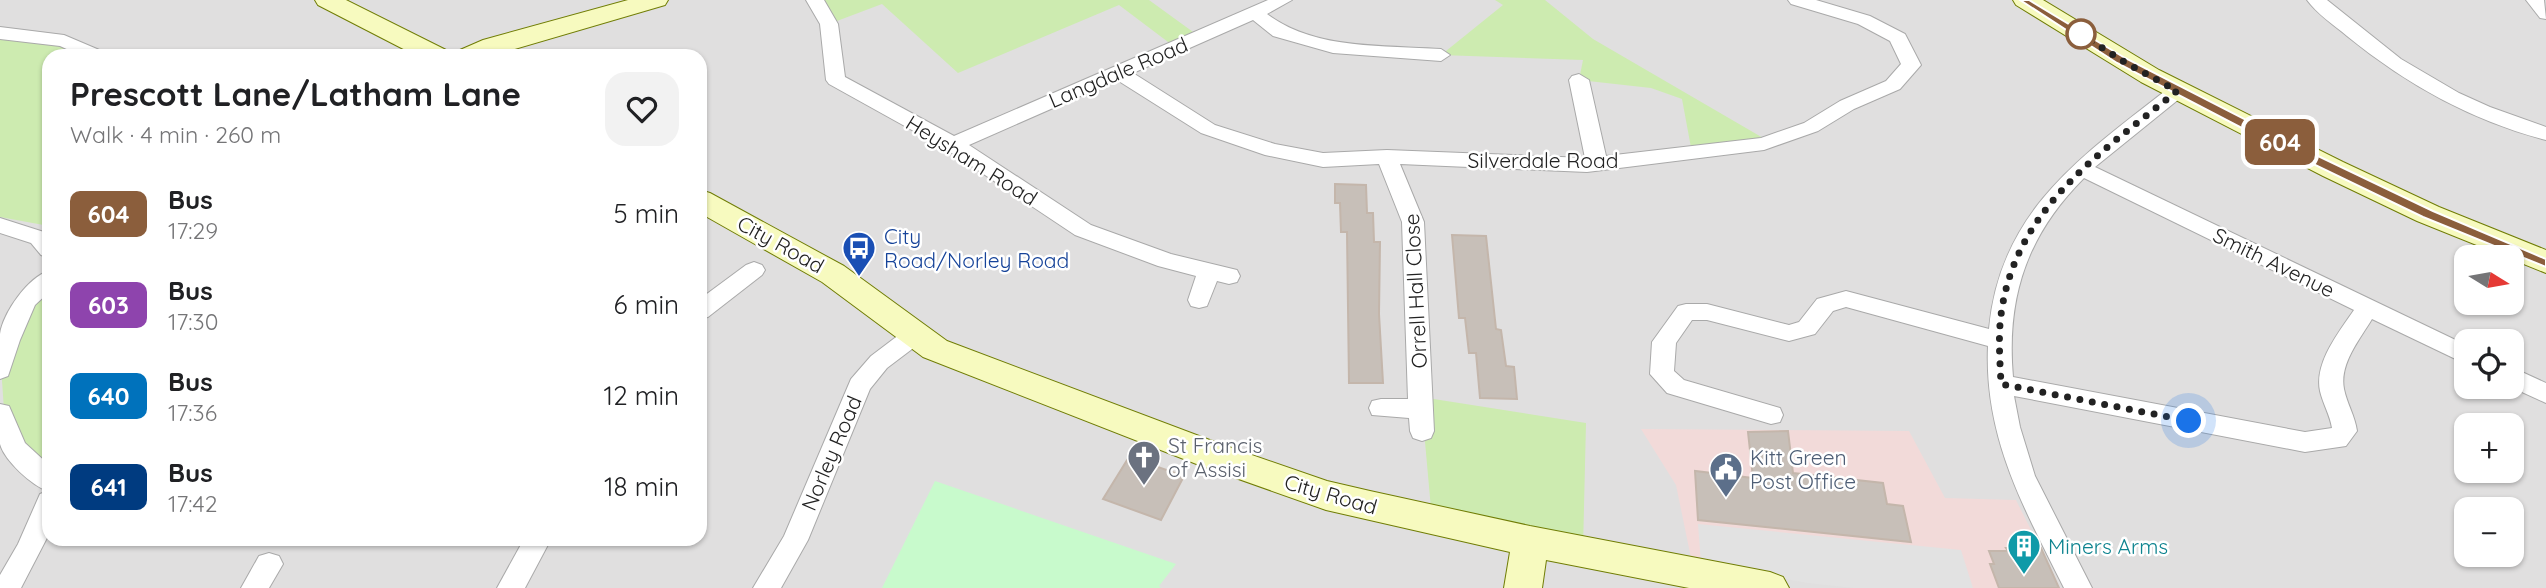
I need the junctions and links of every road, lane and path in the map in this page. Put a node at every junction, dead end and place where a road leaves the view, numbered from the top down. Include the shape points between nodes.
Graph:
1 (327, 0) edge
2 (656, 0) edge
3 (815, 0) edge
4 (1283, 0) edge
5 (1797, 0) edge
6 (2316, 0) edge
7 (2535, 0) edge
8 (2031, 1) edge
9 (1255, 13) junction
10 (2546, 14) edge
11 (0, 33) edge
12 (81, 49) edge
13 (423, 49) edge
14 (488, 49) edge
15 (1441, 55) dead end
16 (1118, 72) junction
17 (1579, 80) dead end
18 (2177, 91) junction
19 (2546, 134) edge
20 (953, 144) junction
21 (1387, 158) junction
22 (1597, 164) junction
23 (2082, 169) junction
24 (707, 204) edge
25 (0, 225) edge
26 (42, 239) edge
27 (2546, 262) edge
28 (754, 270) dead end
29 (42, 286) edge
30 (1199, 300) dead end
31 (707, 307) edge
32 (2368, 307) junction
33 (916, 334) junction
34 (1999, 340) junction
35 (2454, 349) edge
36 (0, 370) edge
37 (2524, 383) edge
38 (2001, 384) junction
39 (2546, 394) edge
40 (1381, 408) dead end
41 (0, 412) edge
42 (1771, 415) dead end
43 (42, 474) edge
44 (42, 518) edge
45 (1530, 541) junction
46 (534, 546) edge
47 (270, 564) dead end
48 (7, 588) edge
49 (255, 588) edge
50 (511, 588) edge
51 (767, 588) edge
52 (1523, 588) edge
53 (1770, 588) edge
54 (2078, 588) edge

1 - 13 street
2 - 14 street
3 - 20 street, Heysham Road via 829,24 836,80
4 - 9 street, Langdale Road
5 - 22 street, Silverdale Road via 1864,20 1898,38 1911,65 1893,85 1811,127 1764,144
6 - 19 street via 2356,36 2413,76 2484,111
7 - 10 street
8 - 18 street
9 - 15 street via 1280,32 1333,47 1372,40
9 - 16 street, Langdale Road
11 - 12 street via 64,41
16 - 20 street, Langdale Road
16 - 21 street, Silverdale Road via 1208,129 1272,150 1323,160
17 - 22 street
18 - 23 street
18 - 27 street via 2428,214
20 - 30 street, Heysham Road via 1083,230 1166,261 1219,274
21 - 22 street, Silverdale Road
21 - 40 street, Orrell Hall Close via 1407,197 1413,222 1421,420
23 - 32 street, Smith Avenue
23 - 34 street via 2048,204 2022,247 2005,295
24 - 33 street, City Road via 834,274
25 - 26 street
28 - 31 street
29 - 36 street via 26,301
32 - 35 street, Smith Avenue
32 - 38 street via 2332,370 2345,432 2337,439 2305,442
33 - 45 street, City Road via 935,349 1326,495
33 - 51 street, Norley Road via 879,362 860,384 795,540
34 - 38 street
34 - 42 street via 1846,299 1825,305 1807,328 1789,333 1707,312 1686,312 1664,342 1662,374 1675,387
37 - 39 street
38 - 54 street via 2017,461
41 - 43 street via 15,449
44 - 48 street
45 - 52 street
45 - 53 street, City Road
46 - 50 street
47 - 49 street

